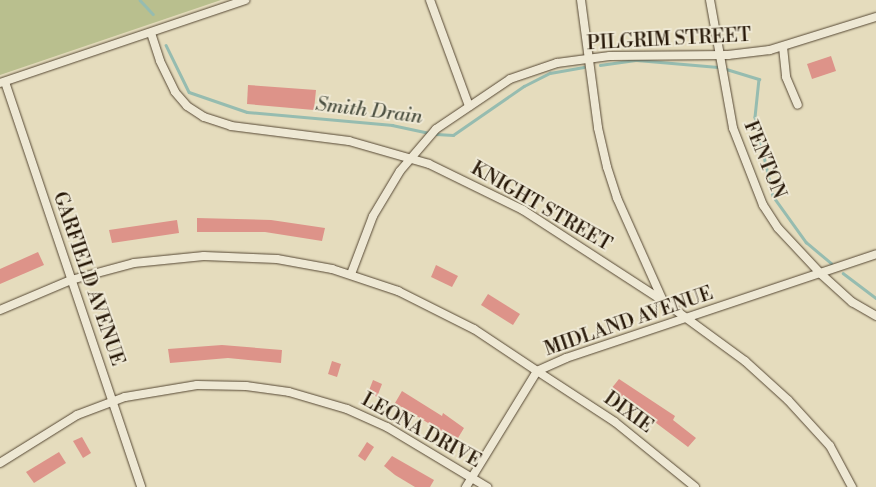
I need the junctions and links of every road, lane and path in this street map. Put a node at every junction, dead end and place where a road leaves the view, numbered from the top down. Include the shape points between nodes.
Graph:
1 (244, 0) edge
2 (430, 0) edge
3 (581, 0) edge
4 (710, 0) edge
5 (876, 17) edge
6 (151, 32) junction
7 (783, 47) junction
8 (718, 54) junction
9 (591, 58) junction
10 (2, 82) edge
11 (798, 105) dead end
12 (469, 106) junction
13 (411, 158) junction
14 (876, 254) edge
15 (351, 274) junction
16 (821, 274) junction
17 (71, 280) junction
18 (663, 301) junction
19 (0, 310) edge
20 (876, 316) edge
21 (688, 318) junction
22 (537, 371) junction
23 (112, 402) junction
24 (0, 463) edge
25 (472, 478) junction
26 (141, 487) edge
27 (466, 487) edge
28 (487, 487) edge
29 (695, 487) edge
30 (852, 487) edge

1 - 6 street
2 - 12 street
3 - 9 street
4 - 8 street, FENTON
5 - 7 street, PILGRIM STREET
6 - 10 street
6 - 13 street, KNIGHT STREET via 160,61 176,92 187,106 204,118 231,126 349,141
7 - 8 street, PILGRIM STREET
7 - 11 street via 788,83
8 - 9 street, PILGRIM STREET via 637,54
8 - 16 street, FENTON via 733,128 751,181 778,228
9 - 12 street, PILGRIM STREET via 527,72
9 - 18 street via 598,128 607,167 617,198
10 - 17 street, GARFIELD AVENUE
12 - 13 street, PILGRIM STREET via 436,129
13 - 15 street, PILGRIM STREET via 374,216
13 - 18 street, KNIGHT STREET via 473,184 523,210
14 - 16 street, MIDLAND AVENUE
15 - 17 street, MIDLAND AVENUE via 277,259 204,256 134,263
15 - 22 street, MIDLAND AVENUE via 444,312
16 - 20 street, FENTON via 852,302
16 - 21 street, MIDLAND AVENUE
17 - 19 street, MIDLAND AVENUE
17 - 23 street, GARFIELD AVENUE
18 - 21 street, KNIGHT STREET
21 - 22 street, MIDLAND AVENUE via 566,358
21 - 30 street, KNIGHT STREET via 745,361 788,400 830,446
22 - 25 street
22 - 29 street, DIXIE via 614,422
23 - 24 street, LEONA DRIVE via 50,429
23 - 25 street, LEONA DRIVE via 149,391 197,385 246,386 289,392 330,402 370,419
23 - 26 street, GARFIELD AVENUE
25 - 27 street
25 - 28 street, LEONA DRIVE

